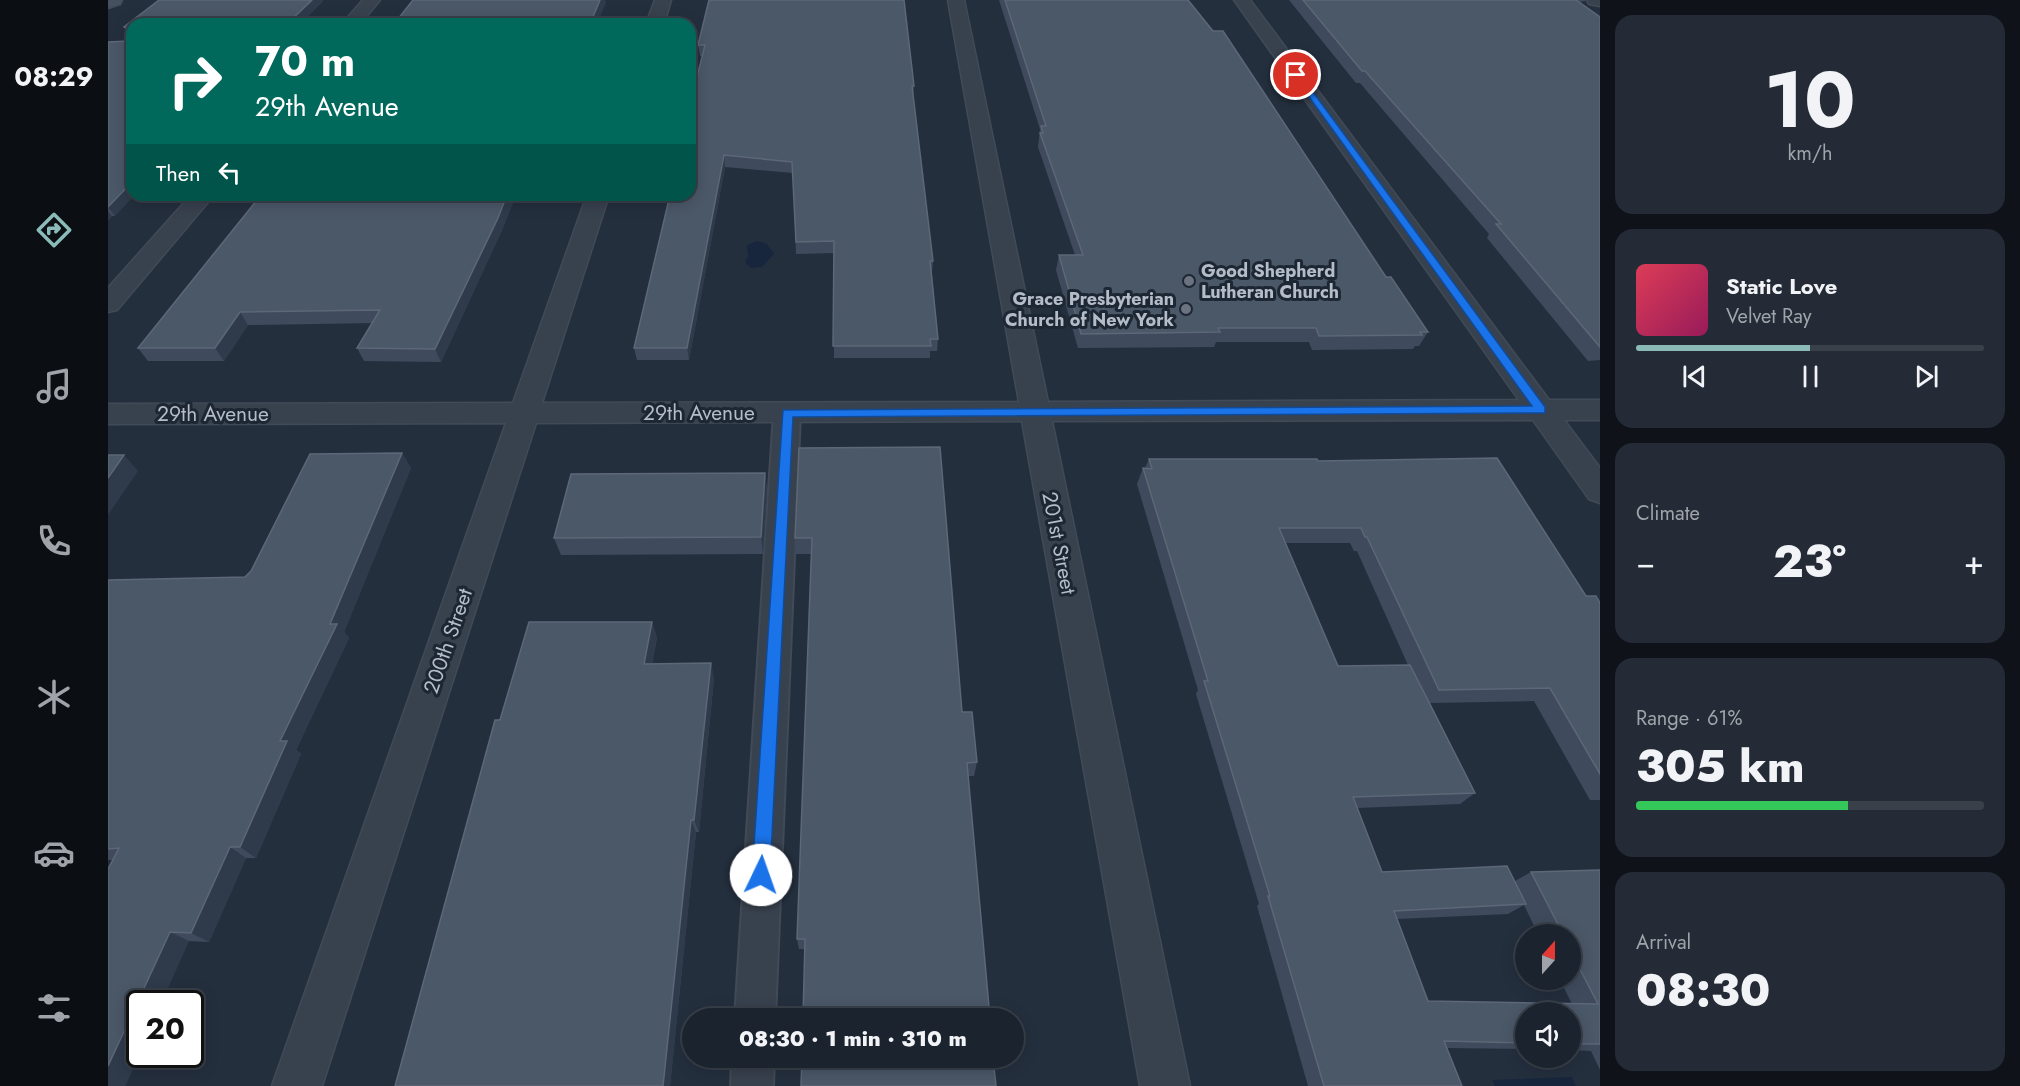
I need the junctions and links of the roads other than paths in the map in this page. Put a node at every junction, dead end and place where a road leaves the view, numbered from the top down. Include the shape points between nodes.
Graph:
1 (114, 0) edge
2 (372, 0) edge
3 (663, 0) edge
4 (956, 0) edge
5 (1242, 0) edge
6 (1594, 0) edge
7 (1600, 1) edge
8 (108, 3) edge
9 (356, 18) edge
10 (657, 18) edge
11 (198, 201) edge
12 (596, 201) edge
13 (108, 304) edge
14 (1541, 410) junction
15 (1600, 410) edge
16 (787, 412) junction
17 (1034, 412) junction
18 (108, 414) edge
19 (524, 414) junction
20 (1600, 491) edge
21 (755, 1008) edge
22 (753, 1068) edge
23 (297, 1086) edge
24 (752, 1086) edge
25 (1165, 1086) edge

1 - 8 main road
2 - 9 street
3 - 10 street
4 - 17 street, 201st Street
5 - 14 street
6 - 7 street
11 - 13 street
12 - 19 street, 200th Street
14 - 15 street, 29th Avenue
14 - 17 street, 29th Avenue
14 - 20 street
16 - 17 street, 29th Avenue
16 - 19 street, 29th Avenue
16 - 21 lane
17 - 25 street, 201st Street
18 - 19 street, 29th Avenue
19 - 23 street, 200th Street
22 - 24 lane

